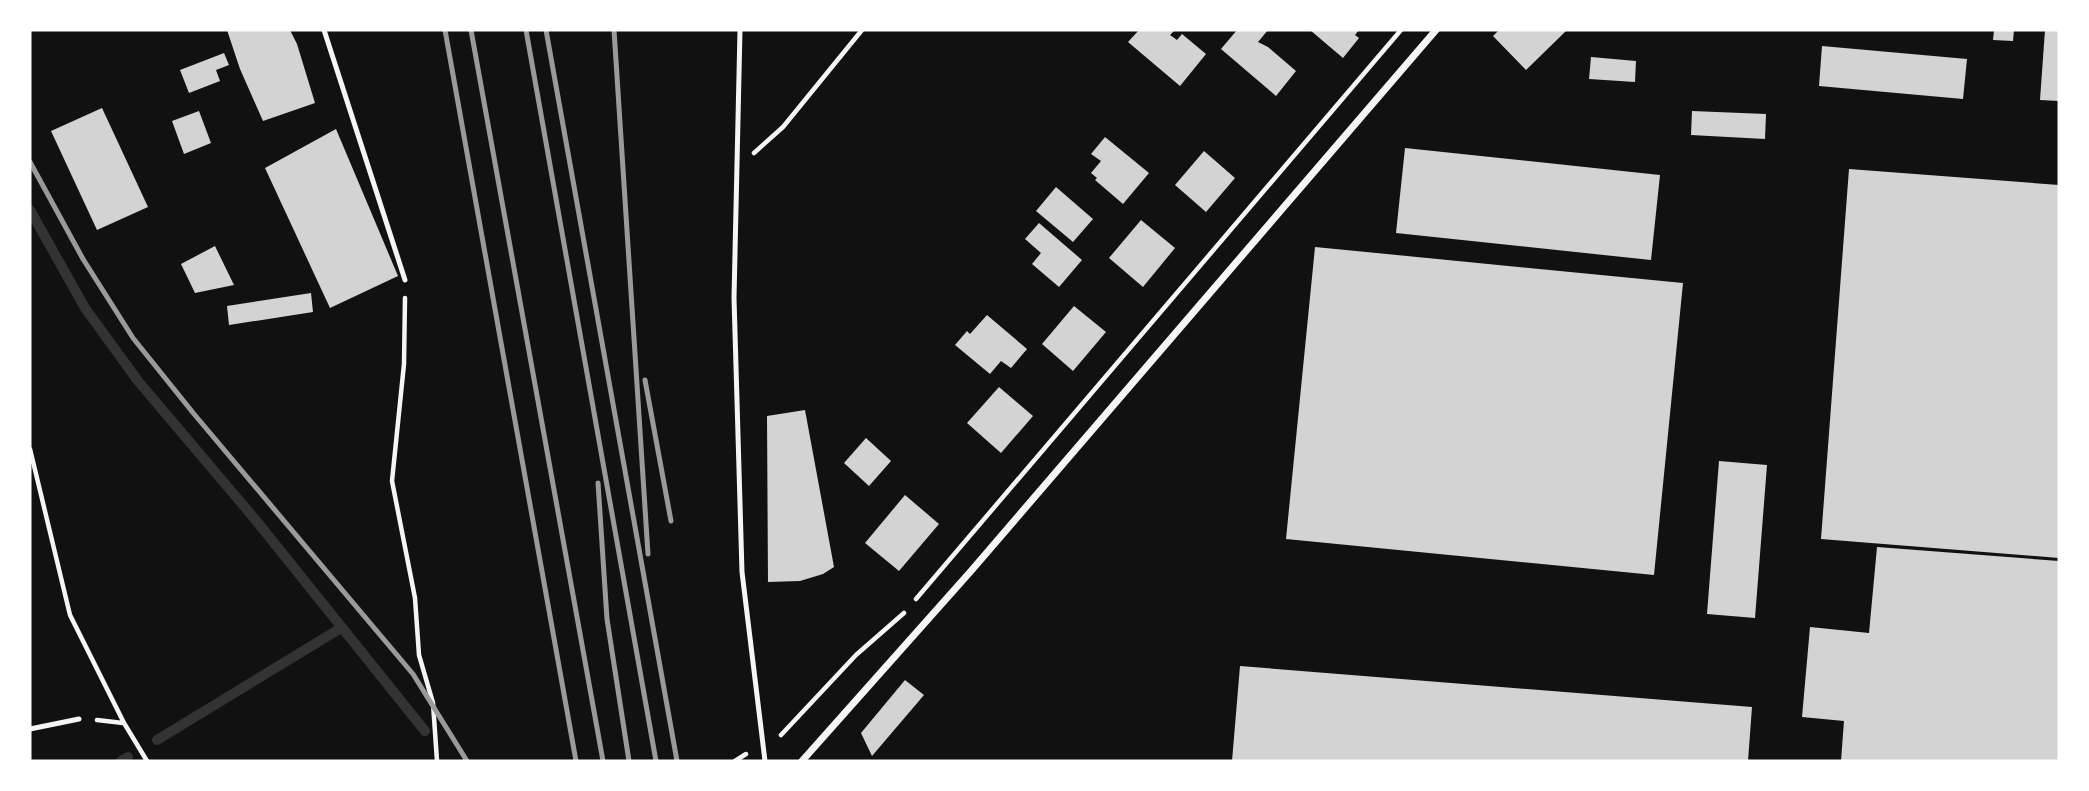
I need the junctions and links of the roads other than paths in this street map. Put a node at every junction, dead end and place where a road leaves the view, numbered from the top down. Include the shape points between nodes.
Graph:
1 (324, 30) edge
2 (740, 30) edge
3 (1436, 30) edge
4 (405, 280) road end
5 (79, 719) road end
6 (30, 729) edge
7 (765, 761) edge
8 (802, 761) edge

1 - 4 lane
2 - 7 lane via 734,298 742,572
3 - 8 street
5 - 6 lane

